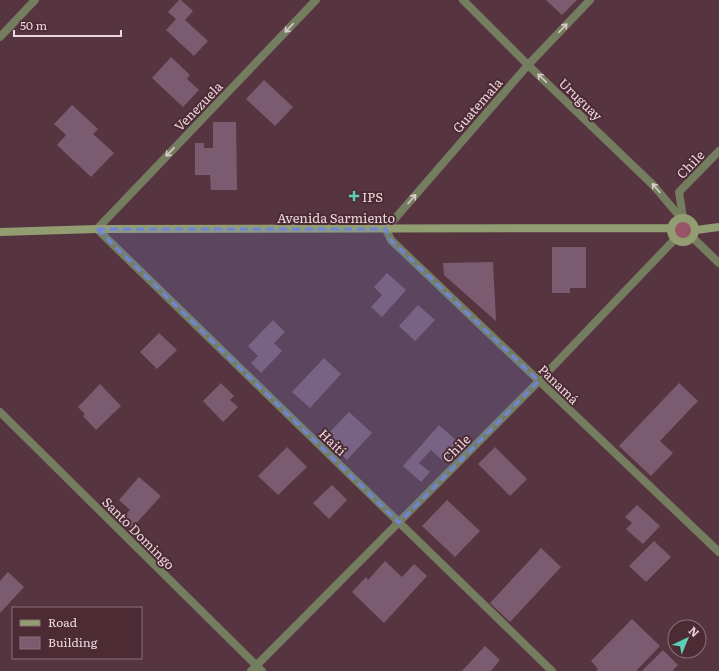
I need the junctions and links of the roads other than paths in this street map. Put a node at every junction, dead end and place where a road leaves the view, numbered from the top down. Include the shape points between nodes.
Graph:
1 (35, 0) edge
2 (316, 0) edge
3 (463, 0) edge
4 (590, 0) edge
5 (0, 37) edge
6 (528, 65) junction
7 (719, 151) edge
8 (682, 218) junction
9 (719, 227) edge
10 (671, 228) junction
11 (97, 229) junction
12 (386, 229) junction
13 (0, 232) edge
14 (694, 234) junction
15 (675, 239) junction
16 (719, 263) edge
17 (538, 381) junction
18 (0, 412) edge
19 (399, 523) junction
20 (719, 552) edge
21 (257, 669) edge
22 (552, 671) edge

1 - 5 street
2 -> 11 street, Venezuela
3 - 6 street, Uruguay
6 -> 4 street, Guatemala
8 -> 6 street, Uruguay via 653,185
12 -> 6 street, Guatemala
7 - 8 street, Chile via 679,192
8 - 10 main road
8 - 14 main road via 690,220 695,226
9 - 14 main road
10 - 12 main road, Avenida Sarmiento
10 - 15 main road
11 - 12 main road, Avenida Sarmiento
11 - 13 main road, Avenida Sarmiento
11 - 19 street, Haití
12 - 17 street, Panamá via 392,240
14 - 15 main road via 684,242
14 - 16 street
15 - 17 street, Chile
17 - 19 street, Chile
17 - 20 street, Panamá
18 - 21 street, Santo Domingo
19 - 21 street, Chile
19 - 22 street, Haití

